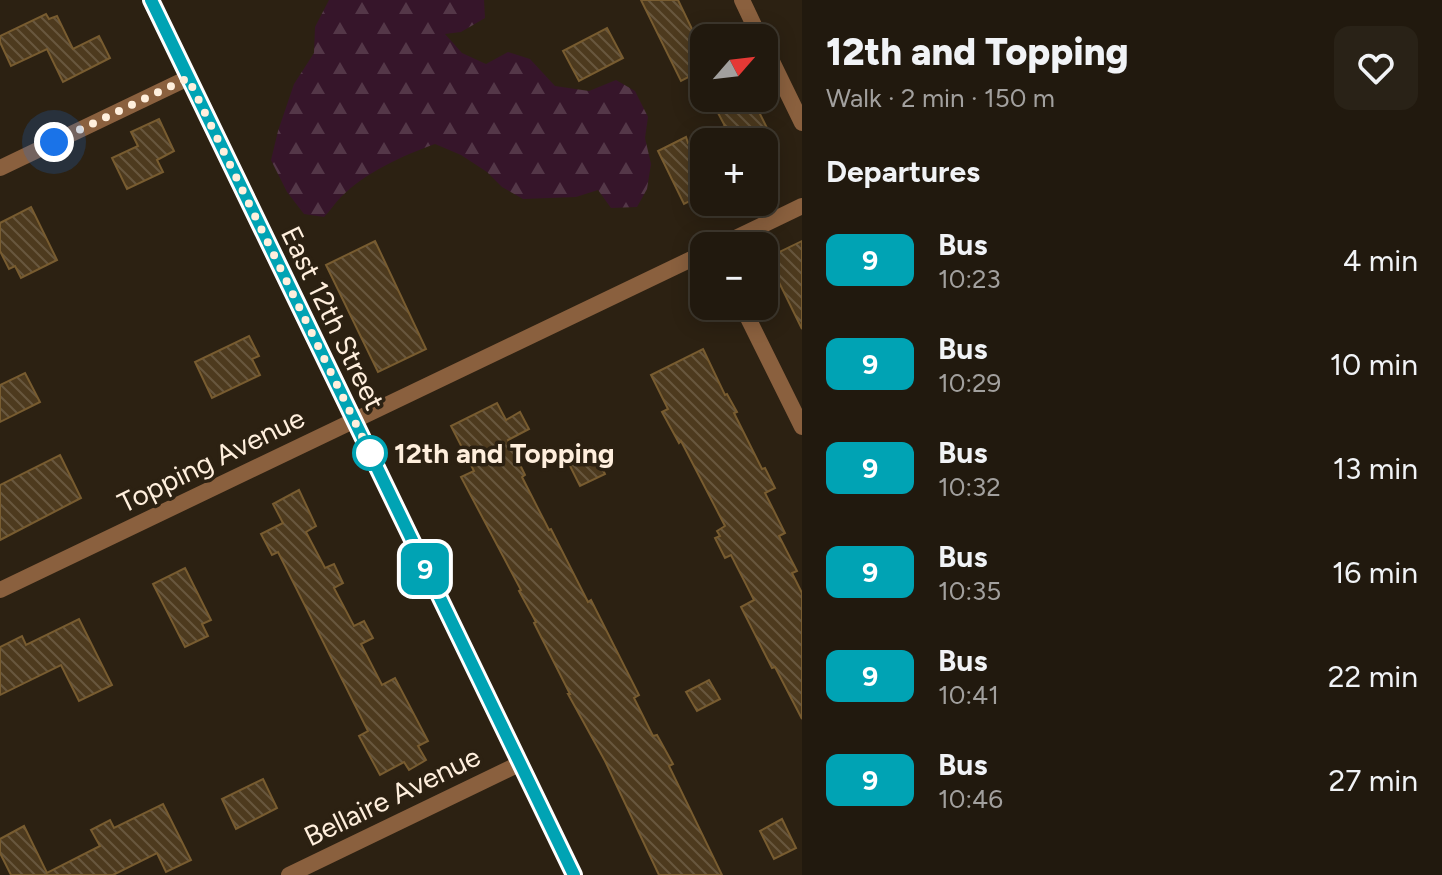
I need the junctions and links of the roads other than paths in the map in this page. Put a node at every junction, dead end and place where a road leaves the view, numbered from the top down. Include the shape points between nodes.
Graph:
1 (151, 0) edge
2 (742, 0) edge
3 (753, 24) edge
4 (778, 74) edge
5 (188, 78) junction
6 (802, 123) edge
7 (0, 168) edge
8 (802, 206) edge
9 (748, 232) edge
10 (690, 260) edge
11 (749, 320) edge
12 (354, 420) junction
13 (802, 427) edge
14 (0, 590) edge
15 (519, 764) junction
16 (289, 875) edge
17 (574, 875) edge

1 - 5 street, East 12th Street
2 - 3 street
4 - 6 street
5 - 7 street
5 - 12 street, East 12th Street
8 - 9 street
10 - 12 street, Topping Avenue
11 - 13 street
12 - 14 street, Topping Avenue
12 - 15 street, East 12th Street
15 - 16 street, Bellaire Avenue
15 - 17 street, East 12th Street

